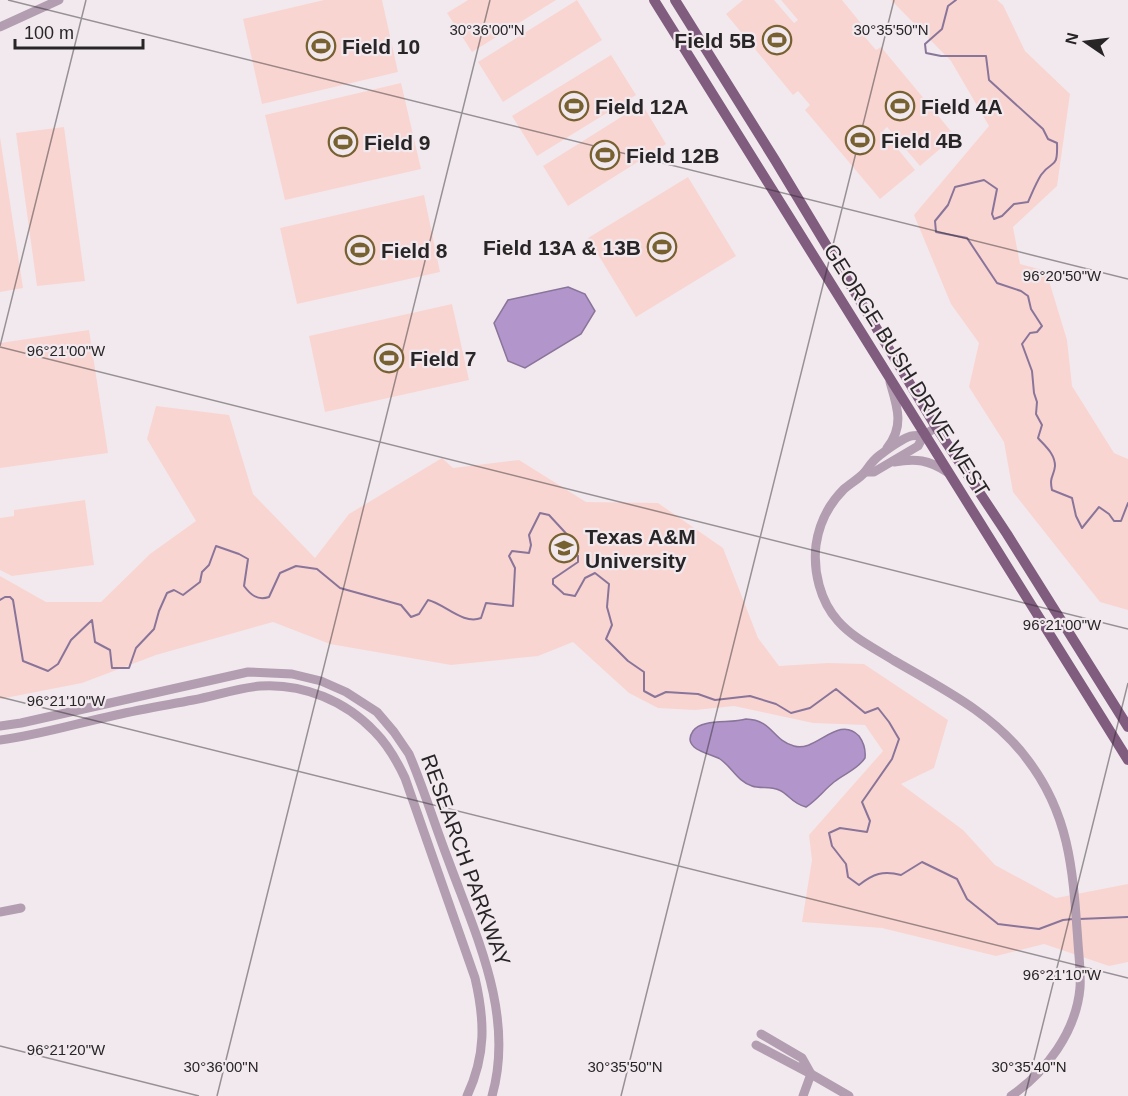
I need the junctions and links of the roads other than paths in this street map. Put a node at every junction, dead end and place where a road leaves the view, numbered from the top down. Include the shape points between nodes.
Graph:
1 (59, 0) edge
2 (654, 0) edge
3 (675, 0) edge
4 (0, 27) edge
5 (888, 377) junction
6 (936, 428) junction
7 (924, 435) junction
8 (882, 454) junction
9 (889, 464) junction
10 (865, 472) junction
11 (947, 472) junction
12 (100, 704) junction
13 (102, 718) junction
14 (0, 726) edge
15 (1128, 727) edge
16 (0, 740) edge
17 (1128, 760) edge
18 (433, 821) junction
19 (421, 824) junction
20 (21, 908) dead end
21 (0, 912) edge
22 (761, 1034) dead end
23 (756, 1045) dead end
24 (812, 1074) junction
25 (467, 1096) edge
26 (492, 1096) edge
27 (803, 1096) edge
28 (849, 1096) edge
29 (1011, 1096) edge

1 - 4 street
2 - 5 main road, GEORGE BUSH DRIVE WEST
3 - 6 main road, GEORGE BUSH DRIVE WEST
5 - 7 main road, GEORGE BUSH DRIVE WEST
5 - 8 street via 899,417 894,438
6 - 7 street
6 - 15 main road, GEORGE BUSH DRIVE WEST
7 - 8 street via 911,436
7 - 9 street via 918,446
7 - 11 main road, GEORGE BUSH DRIVE WEST
8 - 10 street
9 - 10 street
9 - 11 street via 923,460
10 - 29 street via 836,499 820,529 815,564 827,604 850,633 969,705 1017,745 1044,783 1067,842 1080,974 1076,1009 1064,1038 1042,1070
11 - 17 main road, GEORGE BUSH DRIVE WEST
12 - 13 street
12 - 14 street, RESEARCH PARKWAY
12 - 18 street, RESEARCH PARKWAY via 248,672 292,674 321,681 377,712 394,732 413,762
13 - 16 street, RESEARCH PARKWAY
13 - 19 street, RESEARCH PARKWAY via 262,686 313,692 341,706 376,732 405,778
18 - 19 street
18 - 26 street, RESEARCH PARKWAY via 487,965 500,1041 498,1077
19 - 25 street, RESEARCH PARKWAY via 482,1008 482,1052
20 - 21 street
22 - 24 street via 802,1058
23 - 24 street
24 - 27 street
24 - 28 street

